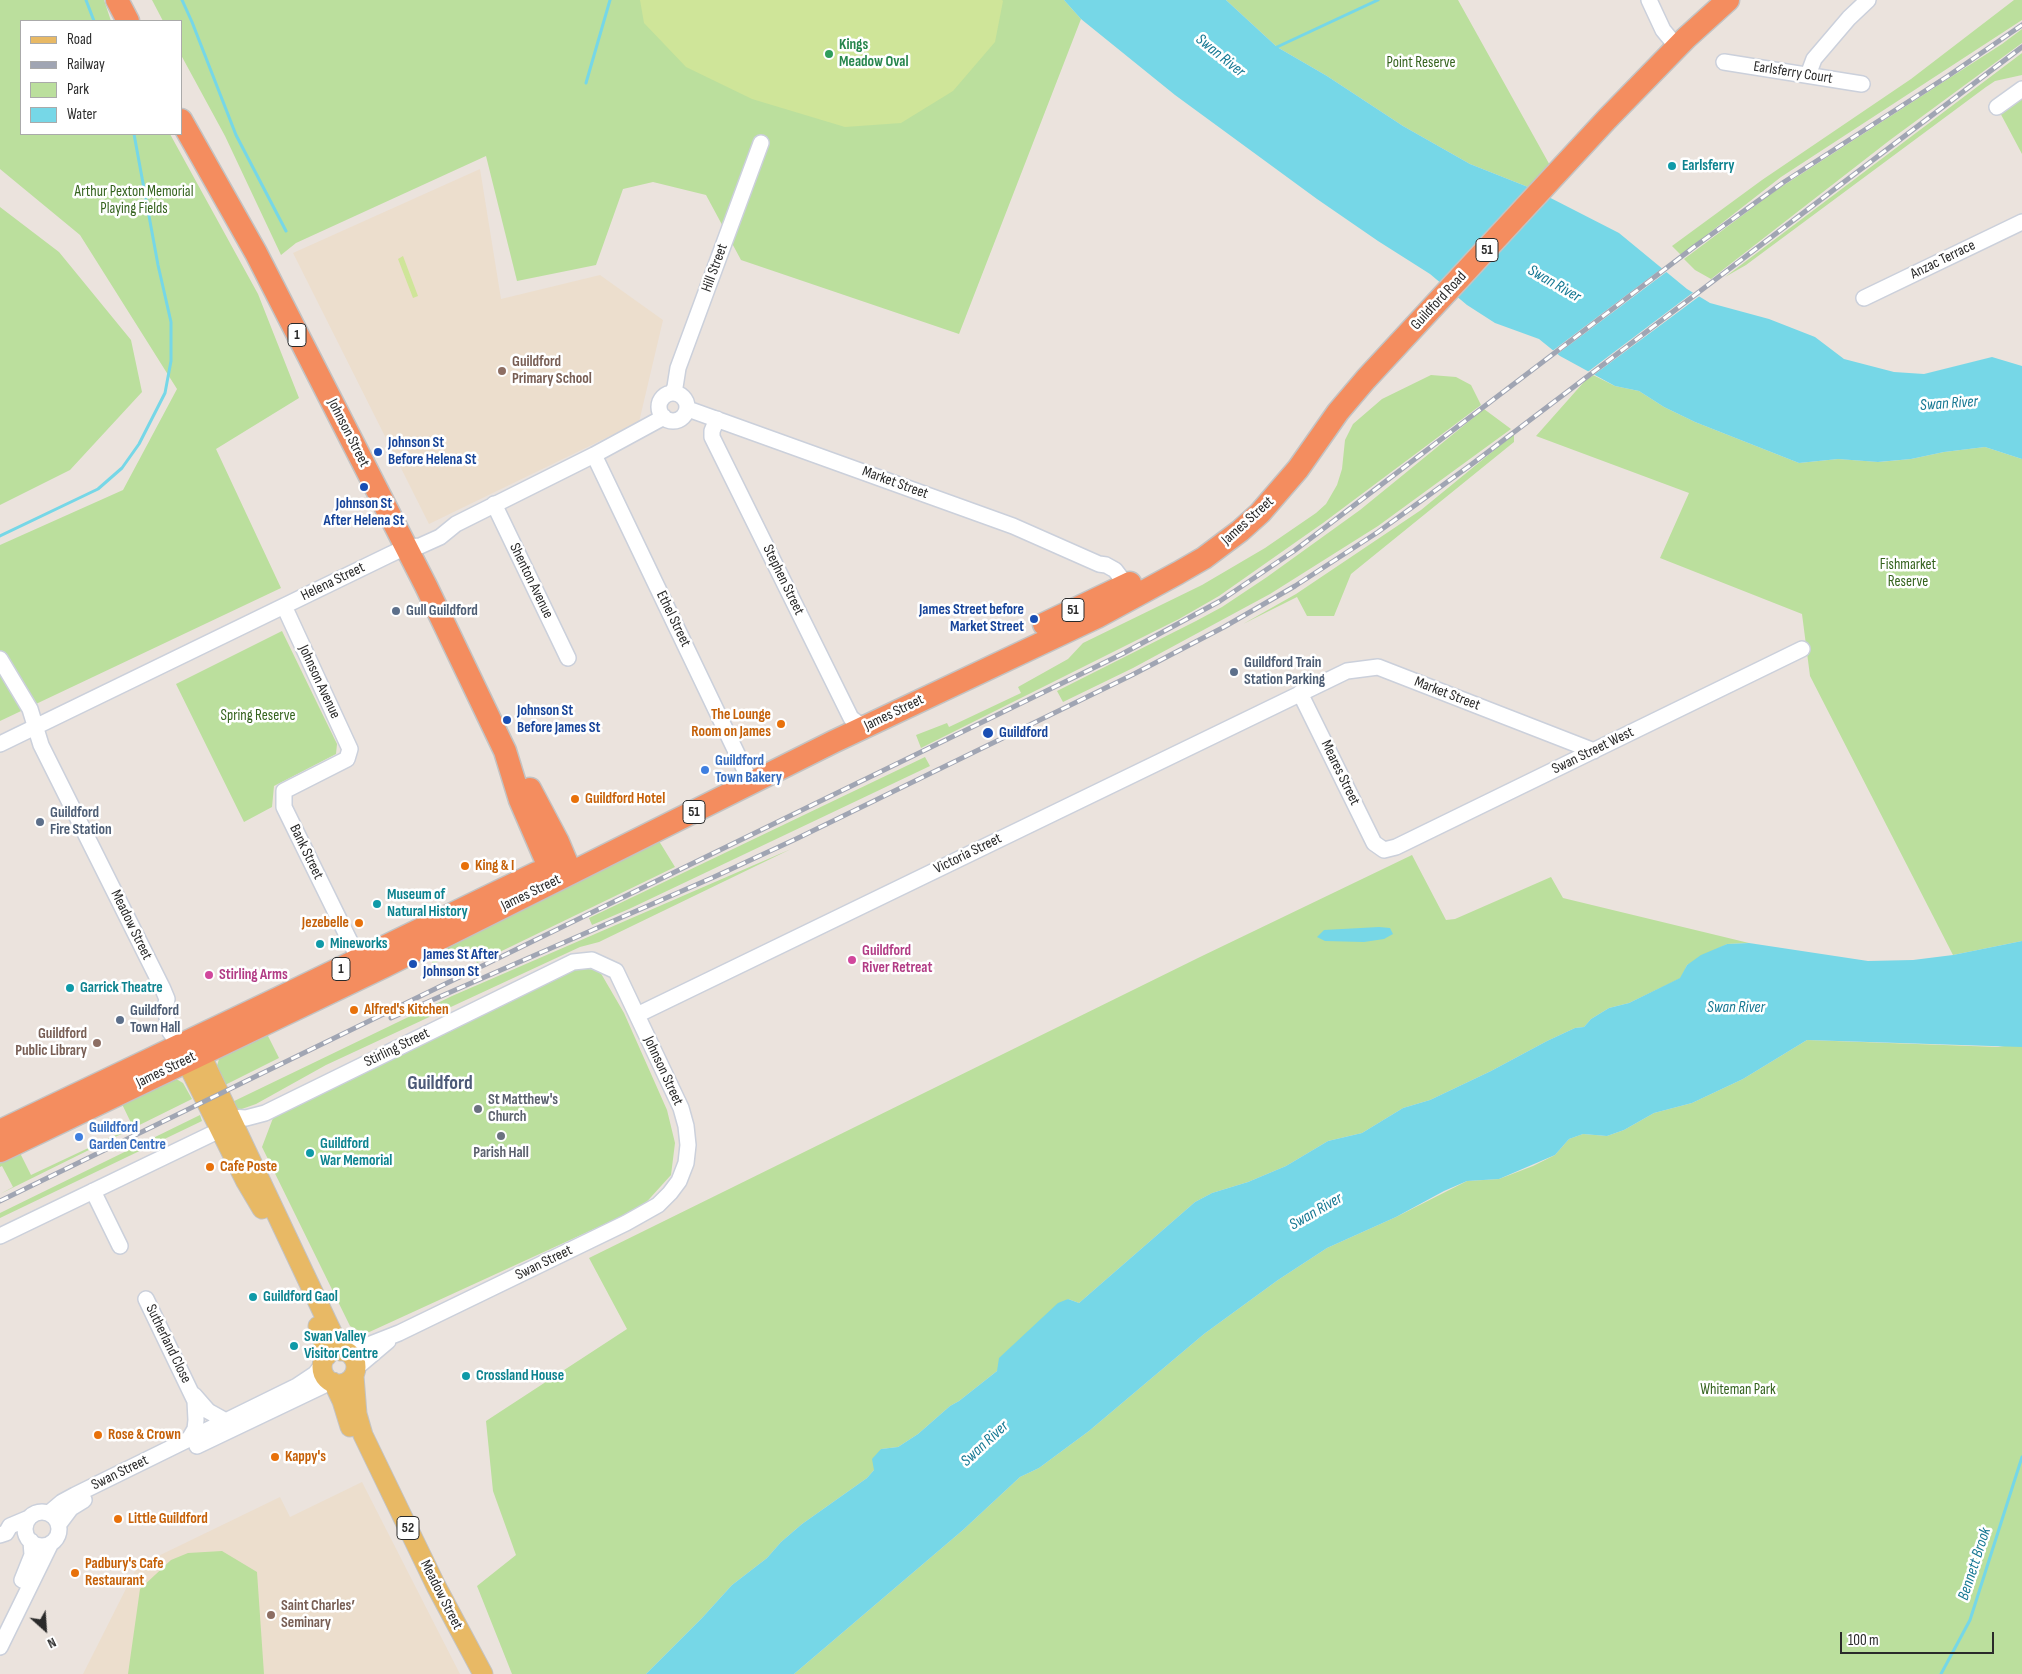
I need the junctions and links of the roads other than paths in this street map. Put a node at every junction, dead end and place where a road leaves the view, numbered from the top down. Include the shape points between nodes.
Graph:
1 (117, 0) edge
2 (1649, 0) edge
3 (1712, 0) edge
4 (1728, 0) edge
5 (1868, 0) edge
6 (127, 20) edge
7 (1682, 43) junction
8 (1724, 62) dead end
9 (1808, 75) junction
10 (1862, 84) dead end
11 (2022, 88) edge
12 (1997, 107) dead end
13 (182, 122) edge
14 (761, 144) dead end
15 (2022, 222) edge
16 (1864, 298) dead end
17 (672, 393) junction
18 (688, 409) junction
19 (664, 418) junction
20 (717, 419) junction
21 (594, 455) junction
22 (1284, 486) joint
23 (494, 504) junction
24 (406, 548) junction
25 (1127, 592) junction
26 (284, 606) junction
27 (1077, 626) junction
28 (1010, 641) junction
29 (1802, 649) dead end
30 (568, 658) dead end
31 (0, 659) edge
32 (1300, 693) junction
33 (852, 718) junction
34 (874, 722) junction
35 (35, 726) junction
36 (0, 744) edge
37 (1594, 750) junction
38 (346, 759) joint
39 (748, 776) junction
40 (1384, 850) joint
41 (560, 870) junction
42 (363, 968) junction
43 (611, 968) joint
44 (636, 1015) junction
45 (190, 1050) junction
46 (265, 1113) junction
47 (225, 1124) junction
48 (0, 1131) edge
49 (242, 1142) junction
50 (0, 1151) edge
51 (679, 1180) joint
52 (93, 1191) junction
53 (0, 1236) edge
54 (120, 1246) dead end
55 (146, 1299) dead end
56 (341, 1361) junction
57 (332, 1382) junction
58 (191, 1390) junction
59 (226, 1421) junction
60 (189, 1439) junction
61 (29, 1518) junction
62 (54, 1519) junction
63 (2, 1530) edge
64 (29, 1538) junction
65 (51, 1543) junction
66 (0, 1624) edge
67 (0, 1647) edge
68 (474, 1674) edge
69 (483, 1674) edge

1 - 6 highway
2 - 7 street via 1663,30
3 - 7 highway, Guildford Road / 51
4 - 7 highway, Guildford Road / 51
5 - 9 street via 1848,18 1814,59
7 - 22 highway, Guildford Road / 51 via 1607,119 1366,379
8 - 9 street, Earlsferry Court
9 - 10 street, Earlsferry Court
11 - 12 street
13 - 24 highway, Johnson Street / 1 via 256,253
14 - 17 street, Hill Street via 678,368
15 - 16 street, Anzac Terrace
17 - 18 street via 686,399
17 - 19 street via 666,394 660,402 660,413
18 - 19 street via 681,419
18 - 20 street, Market Street
19 - 21 street, Helena Street
20 - 25 street, Market Street via 1013,526 1099,564 1102,571
20 - 33 street, Stephen Street via 712,437
21 - 23 street, Helena Street
21 - 39 street, Ethel Street
22 - 25 highway, James Street / 51 via 1232,527
23 - 24 street, Helena Street via 456,524 440,537
23 - 30 street, Shenton Avenue
24 - 26 street, Helena Street
24 - 41 highway, Johnson Street / 1 via 505,751 534,794
25 - 27 highway, James Street / 51
25 - 28 highway, James Street / 51
26 - 35 street, Helena Street
26 - 38 street, Johnson Avenue via 350,749
27 - 28 highway via 1071,620 1063,620
27 - 34 highway, James Street / 51
28 - 33 highway, James Street / 51
29 - 37 street, Swan Street West
31 - 35 street, Meadow Street via 30,709
32 - 37 street, Market Street via 1347,671 1378,667
32 - 40 street, Meares Street via 1374,843
32 - 44 street, Victoria Street
33 - 34 street via 859,724
33 - 39 highway, James Street / 51
34 - 39 highway, James Street / 51
35 - 36 street, Helena Street
35 - 45 street, Meadow Street via 41,745 167,999 165,1008 173,1039
37 - 40 street, Swan Street West via 1396,848
38 - 42 street, Bank Street via 284,791 284,807
39 - 41 highway, James Street / 51
41 - 42 highway, James Street / 1
42 - 45 highway, James Street / 1
43 - 44 street, Johnson Street via 616,971
43 - 46 street, Stirling Street via 592,960 573,962
44 - 51 street, Johnson Street via 681,1108 686,1126 687,1154
45 - 47 main road, Meadow Street / 52
45 - 48 highway, James Street / 1
45 - 50 highway, James Street / 1
46 - 47 street, Stirling Street
46 - 49 street, Stirling Street via 248,1129
47 - 49 main road, Meadow Street / 52
47 - 52 street, Stirling Street
47 - 56 main road, Meadow Street / 52 via 260,1206 320,1330
49 - 56 main road, Meadow Street / 52
51 - 56 street, Swan Street via 664,1200 643,1215
52 - 53 street, Stirling Street
52 - 54 street
55 - 58 street, Sutherland Close
56 - 57 main road via 343,1384
56 - 59 street, Swan Street
56 - 69 main road, Meadow Street / 52 via 363,1435 436,1586
57 - 62 street, Swan Street via 76,1504
57 - 68 main road, Meadow Street / 52 via 342,1401 352,1435
58 - 59 street, Sutherland Close via 201,1405
58 - 60 street, Sutherland Close via 197,1418
59 - 60 street, Swan Street
60 - 62 street, Swan Street via 62,1502
61 - 62 street via 37,1513
61 - 63 street
61 - 64 street via 25,1526
62 - 65 street via 59,1532
63 - 64 street
64 - 65 street via 41,1546
64 - 66 street via 32,1555 28,1569
65 - 67 street

